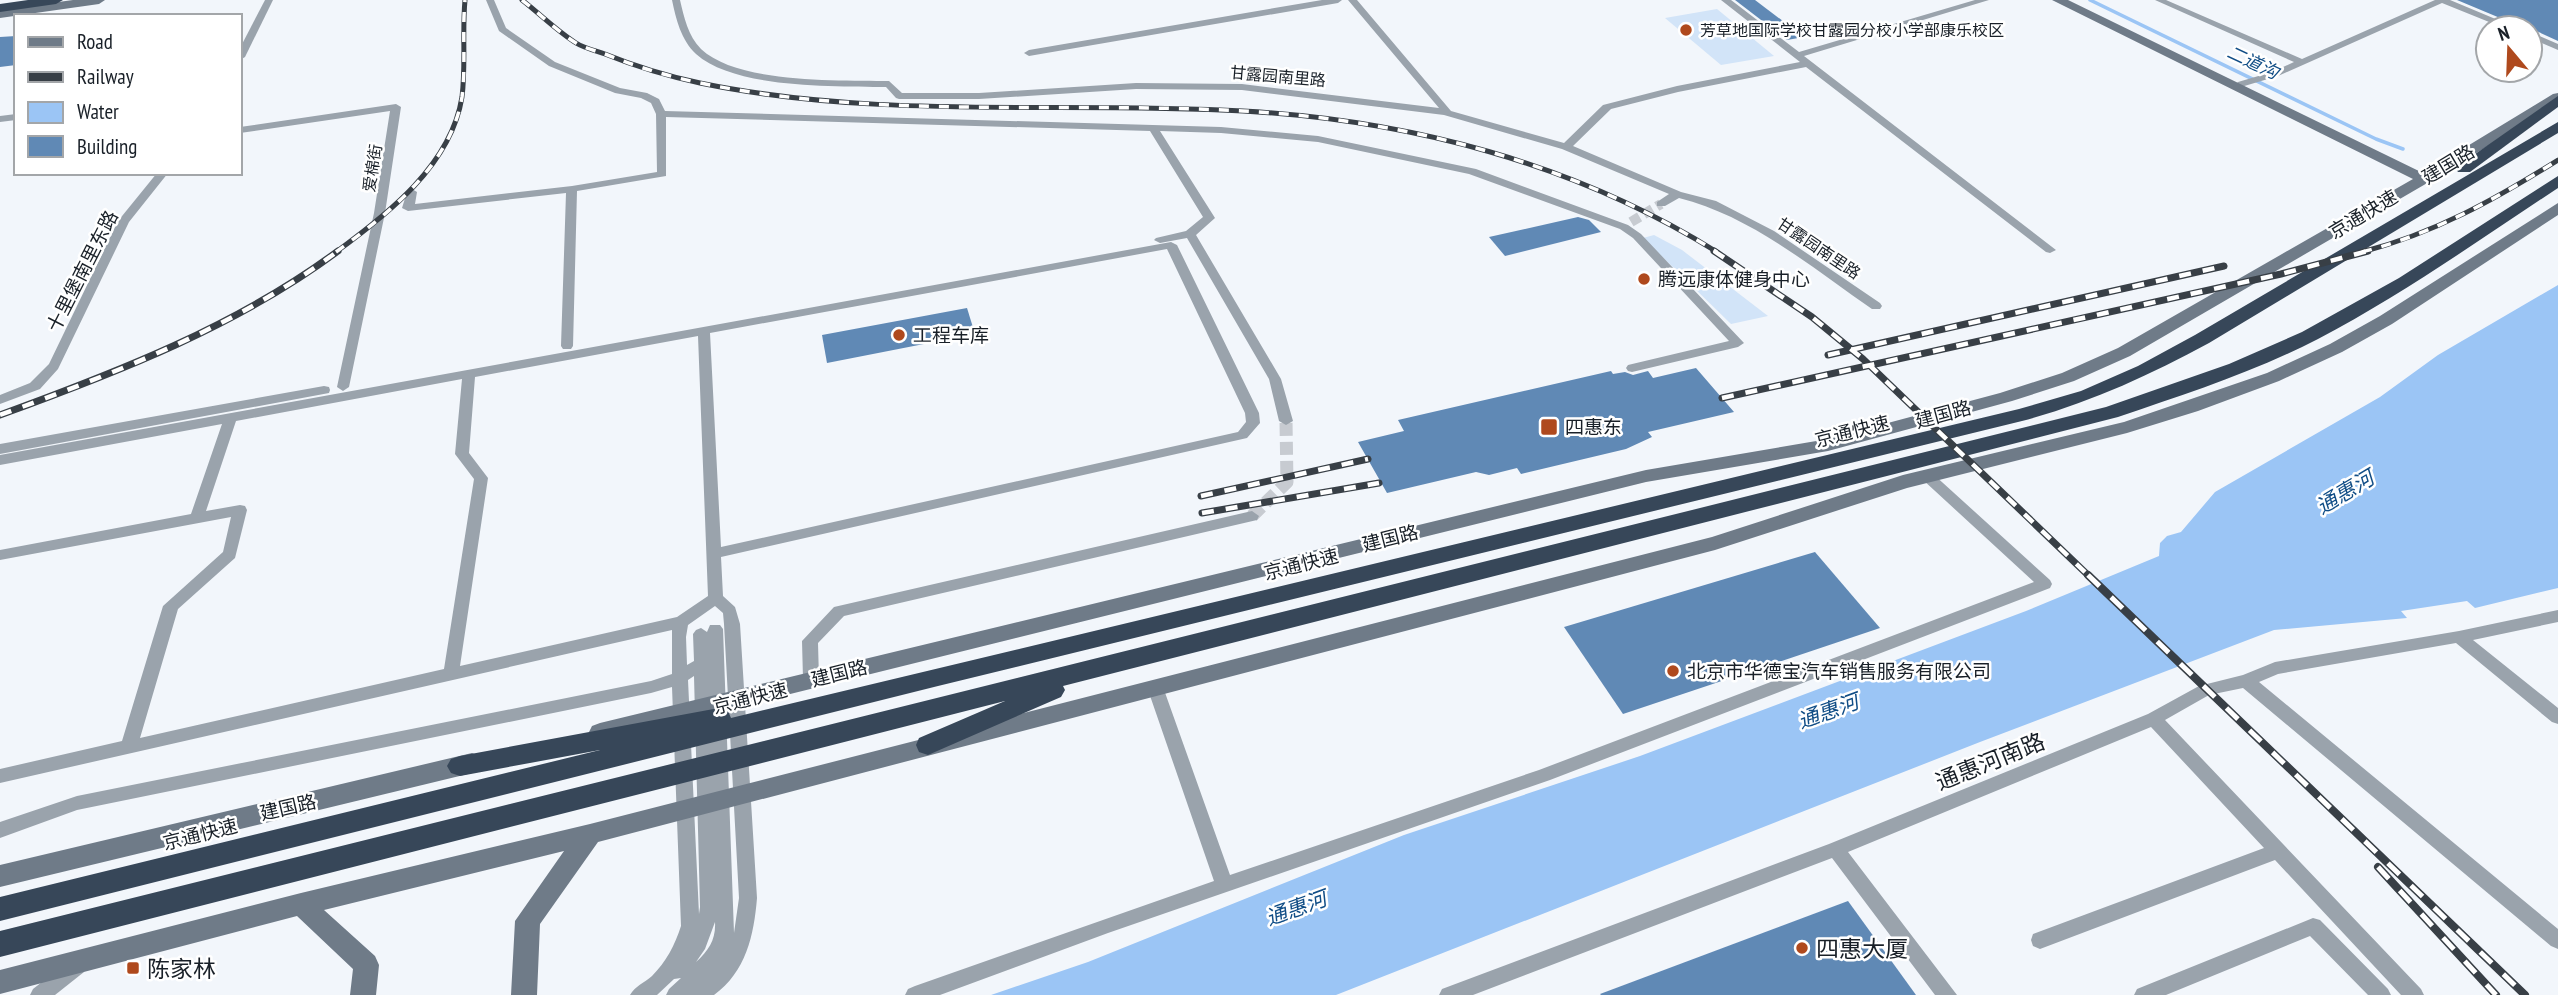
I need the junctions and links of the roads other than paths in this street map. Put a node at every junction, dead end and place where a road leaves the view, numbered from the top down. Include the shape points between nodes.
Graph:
1 (25, 0) edge
2 (56, 0) edge
3 (99, 0) edge
4 (269, 0) edge
5 (490, 0) edge
6 (676, 0) edge
7 (1338, 0) edge
8 (1352, 0) edge
9 (1725, 0) edge
10 (1985, 0) edge
11 (2058, 0) edge
12 (2067, 0) edge
13 (2159, 0) edge
14 (2442, 0) edge
15 (0, 6) edge
16 (0, 14) edge
17 (2477, 14) edge
18 (242, 53) edge
19 (1029, 53) dead end
20 (1796, 57) junction
21 (2301, 62) junction
22 (1806, 64) junction
23 (2245, 83) junction
24 (2558, 98) edge
25 (1448, 113) junction
26 (661, 114) junction
27 (2558, 127) edge
28 (1153, 128) junction
29 (242, 130) edge
30 (1566, 147) junction
31 (161, 175) edge
32 (2426, 178) junction
33 (2556, 183) edge
34 (572, 189) junction
35 (412, 192) dead end
36 (1677, 194) junction
37 (1661, 204) tunnel mouth
38 (2429, 204) junction
39 (2558, 208) edge
40 (1190, 234) junction
41 (2050, 250) dead end
42 (1876, 306) dead end
43 (704, 331) junction
44 (2312, 335) junction
45 (567, 346) junction
46 (1632, 368) dead end
47 (469, 374) junction
48 (343, 387) junction
49 (2244, 388) junction
50 (0, 400) edge
51 (231, 417) junction
52 (1286, 421) tunnel mouth
53 (0, 449) edge
54 (0, 460) edge
55 (1927, 476) junction
56 (1252, 516) tunnel mouth
57 (197, 518) junction
58 (713, 554) junction
59 (0, 555) edge
60 (716, 598) junction
61 (2558, 617) edge
62 (680, 630) junction
63 (2459, 637) junction
64 (703, 663) junction
65 (1110, 665) junction
66 (451, 674) junction
67 (938, 677) junction
68 (811, 679) junction
69 (2246, 681) junction
70 (1155, 687) junction
71 (2558, 717) edge
72 (2154, 719) junction
73 (928, 745) junction
74 (129, 747) junction
75 (460, 766) junction
76 (0, 776) edge
77 (0, 831) edge
78 (590, 834) junction
79 (1835, 849) junction
80 (2278, 851) junction
81 (0, 876) edge
82 (1224, 885) junction
83 (301, 904) junction
84 (0, 909) edge
85 (2040, 940) dead end
86 (2558, 940) edge
87 (0, 944) edge
88 (86, 959) junction
89 (0, 982) edge
90 (648, 991) edge
91 (40, 995) edge
92 (363, 995) edge
93 (524, 995) edge
94 (677, 995) edge
95 (698, 995) edge
96 (915, 995) edge
97 (1450, 995) edge
98 (1947, 995) edge
99 (2144, 995) edge
100 (2381, 995) edge
101 (2414, 995) edge

1 - 15 highway
2 - 15 highway
3 - 16 main road
4 - 18 street
5 - 26 street via 502,29 552,64 618,91 643,95 656,101
6 - 25 street, 甘露园南里路 via 688,38 701,54 723,66 776,79 889,84 899,96 1136,86 1242,87
7 - 19 street
8 - 25 street
9 - 20 street
10 - 20 street
11 - 32 main road
12 - 23 main road
13 - 21 street
14 - 17 street
14 - 21 street
20 - 22 street
21 - 23 street
22 - 30 street via 1606,107
22 - 41 street
23 - 32 main road
24 - 32 main road, 建国路
24 - 38 highway via 2466,167
25 - 30 street, 甘露园南里路
26 - 28 street
26 - 34 street via 662,174
27 - 38 highway, 京通快速
28 - 40 street via 1209,218
28 - 46 street via 1318,139 1430,160 1627,224 1738,343
29 - 48 street, 爱棉街 via 396,107 373,256
30 - 36 street, 甘露园南里路
31 - 50 street, 十里堡南里东路 via 124,221 54,366 35,386
32 - 68 main road, 建国路 via 2124,352 2006,397 1828,445 1646,476
33 - 44 highway
34 - 35 street via 408,208
34 - 45 street
36 - 37 street
36 - 42 street, 甘露园南里路 via 1712,203 1770,233
38 - 67 highway, 京通快速 via 2202,339 2088,395 1995,422
39 - 49 main road via 2386,320 2336,348
40 - 45 street
40 - 52 street via 1275,379
43 - 47 street
43 - 58 street
43 - 58 street via 1171,245 1252,413 1253,424 1242,435
44 - 49 main road
44 - 65 highway via 2249,365 2110,412
45 - 48 street
47 - 51 street
47 - 66 street via 462,454 481,478
48 - 53 street
49 - 55 main road via 2127,427
51 - 54 street
51 - 57 street
55 - 70 main road via 1715,543
55 - 82 street via 2045,584 1544,775
56 - 68 street via 839,611 810,641
57 - 59 street
57 - 74 street via 240,510 230,554 171,606
58 - 60 street
60 - 62 street
60 - 95 street via 730,611 732,624 748,898 746,931 732,967
61 - 63 street, 通惠河南路
62 - 66 street
62 - 90 street via 690,926 685,946
63 - 69 street, 通惠河南路 via 2275,668
63 - 71 street
64 - 77 street via 677,679 651,687 77,803
64 - 90 street via 706,931 683,965
64 - 94 street via 708,632 724,936 713,959
65 - 73 highway
65 - 87 highway
66 - 74 street
67 - 75 highway
67 - 84 highway, 京通快速
68 - 75 main road, 建国路
69 - 72 street, 通惠河南路 via 2205,690
69 - 86 street
70 - 73 main road
70 - 82 street
72 - 79 street, 通惠河南路
72 - 80 street
73 - 78 main road
74 - 76 street
75 - 81 main road, 建国路
78 - 83 main road
78 - 93 main road via 528,921
79 - 97 street, 通惠河南路
79 - 98 street
80 - 85 street
80 - 101 street
82 - 96 street
83 - 88 main road
83 - 92 main road via 366,965
88 - 89 main road
88 - 91 street
99 - 100 street via 2313,926

